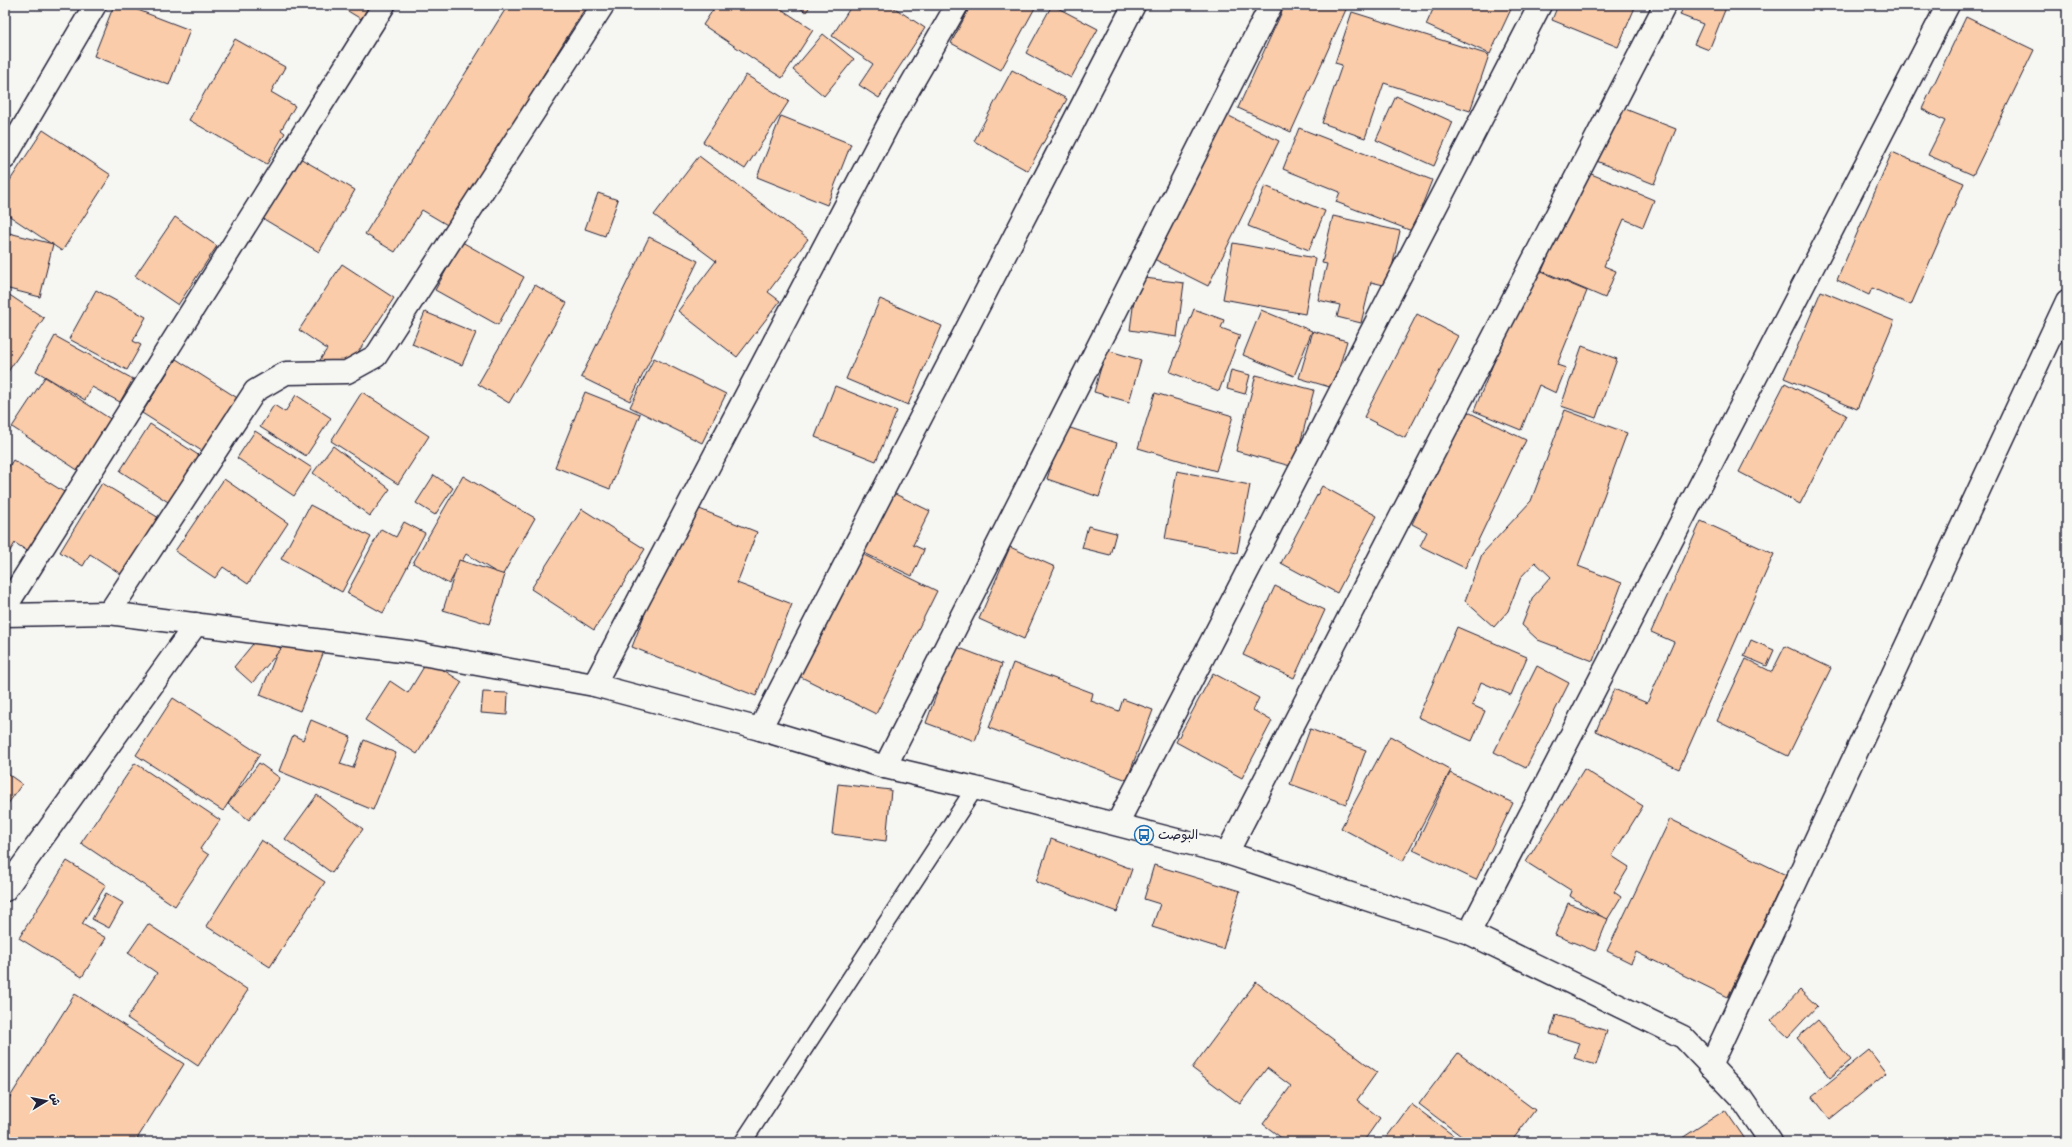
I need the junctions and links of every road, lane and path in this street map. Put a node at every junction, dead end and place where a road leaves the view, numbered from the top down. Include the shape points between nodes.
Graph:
1 (96, 5) edge
2 (384, 5) edge
3 (603, 5) edge
4 (957, 5) edge
5 (1134, 5) edge
6 (1271, 5) edge
7 (1540, 5) edge
8 (1665, 5) edge
9 (1948, 5) edge
10 (5, 158) edge
11 (2067, 301) edge
12 (5, 608) edge
13 (109, 613) junction
14 (5, 615) edge
15 (196, 624) junction
16 (594, 684) junction
17 (760, 729) junction
18 (885, 767) junction
19 (975, 788) junction
20 (1117, 824) junction
21 (1227, 853) junction
22 (5, 890) edge
23 (1469, 933) junction
24 (1710, 1066) junction
25 (743, 1142) edge
26 (1771, 1142) edge

1 - 10 street
2 - 12 street
3 - 13 street via 376,356 347,372 286,373 255,391
4 - 16 street via 889,124
5 - 17 street
6 - 18 street
7 - 20 street
8 - 21 street
9 - 23 street
11 - 24 street
13 - 14 street
13 - 15 street
15 - 16 street via 416,653
15 - 22 street
16 - 17 street
17 - 18 street
18 - 19 street
19 - 20 street
19 - 25 lane
20 - 21 street
21 - 23 street
23 - 24 street via 1683,1037
24 - 26 street via 1741,1098

